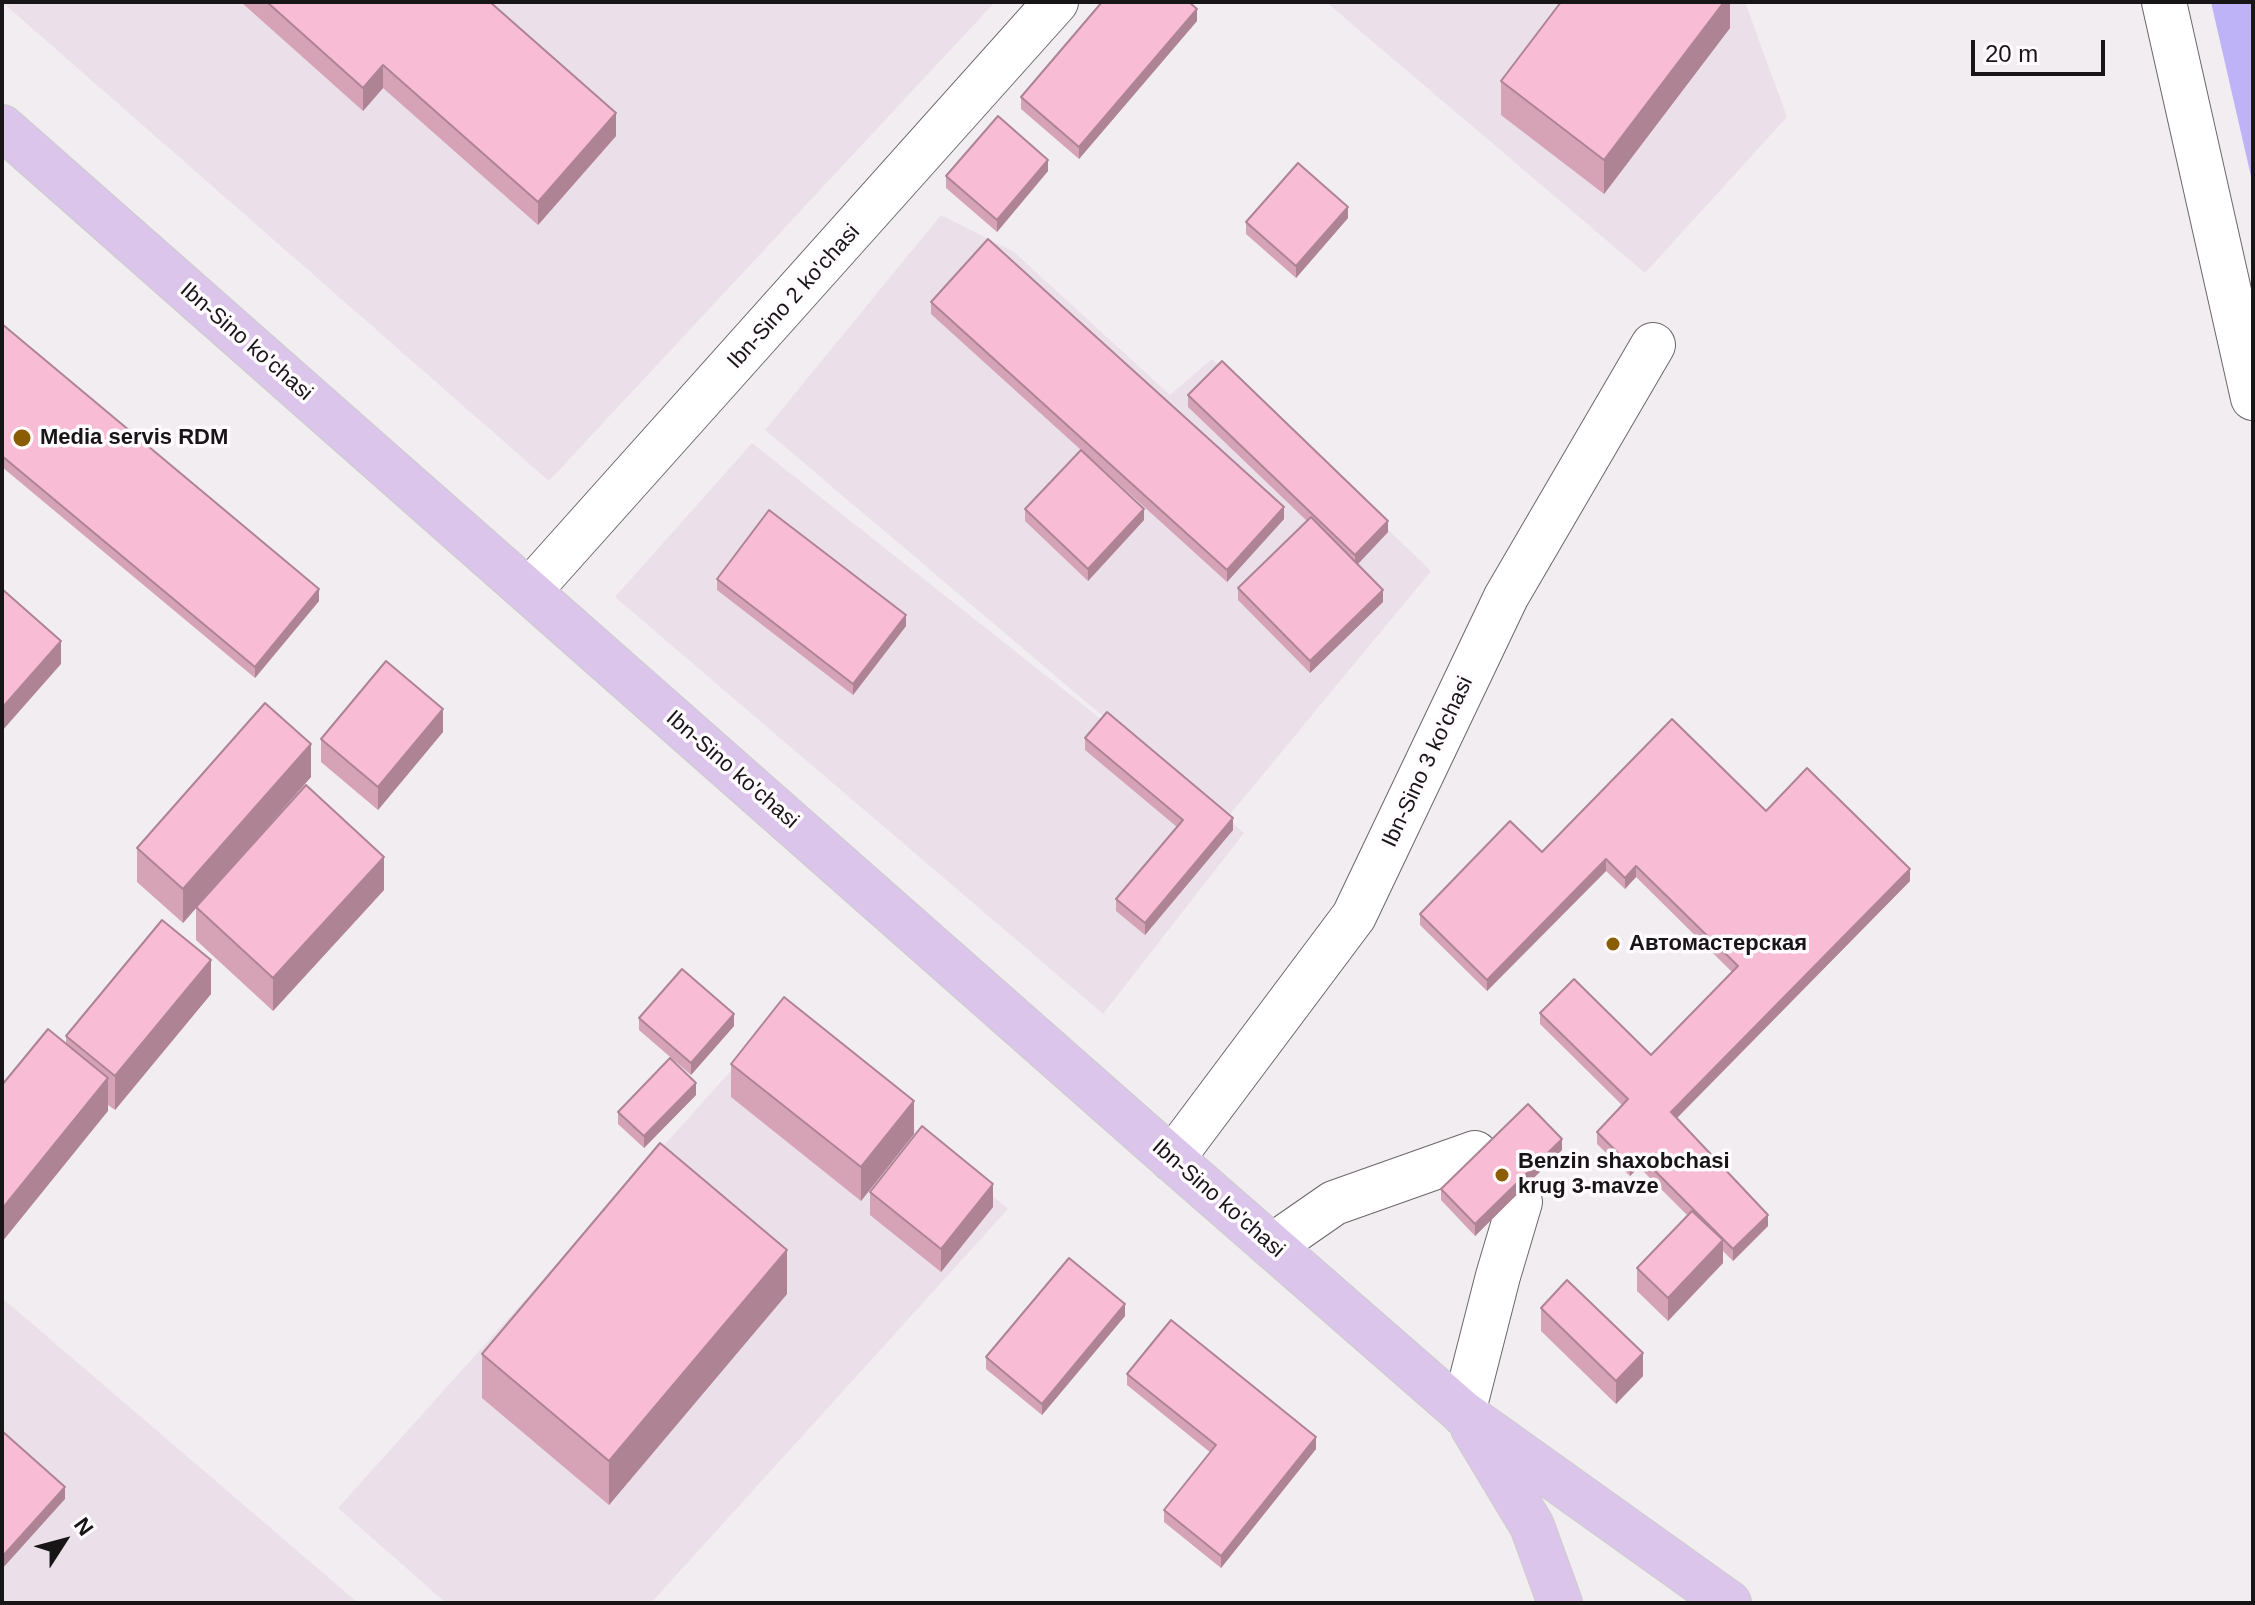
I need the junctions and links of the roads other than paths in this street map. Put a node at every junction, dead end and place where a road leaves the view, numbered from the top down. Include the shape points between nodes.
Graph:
1 (1056, 2) edge
2 (2164, 2) edge
3 (2, 127) edge
4 (1653, 345) dead end
5 (2253, 398) edge
6 (529, 591) junction
7 (1475, 1153) edge
8 (1172, 1159) junction
9 (1520, 1202) dead end
10 (1272, 1246) junction
11 (1463, 1413) junction
12 (1560, 1603) edge
13 (1729, 1603) edge

1 - 6 street, Ibn-Sino 2 ko'chasi
2 - 5 street
3 - 6 main road, Ibn-Sino ko'chasi
4 - 8 street, Ibn-Sino 3 ko'chasi via 1506,597 1354,916
6 - 8 main road, Ibn-Sino ko'chasi
7 - 10 street via 1334,1203
8 - 10 main road, Ibn-Sino ko'chasi
9 - 11 street
10 - 11 main road, Ibn-Sino ko'chasi
11 - 12 main road via 1532,1526
11 - 13 main road

